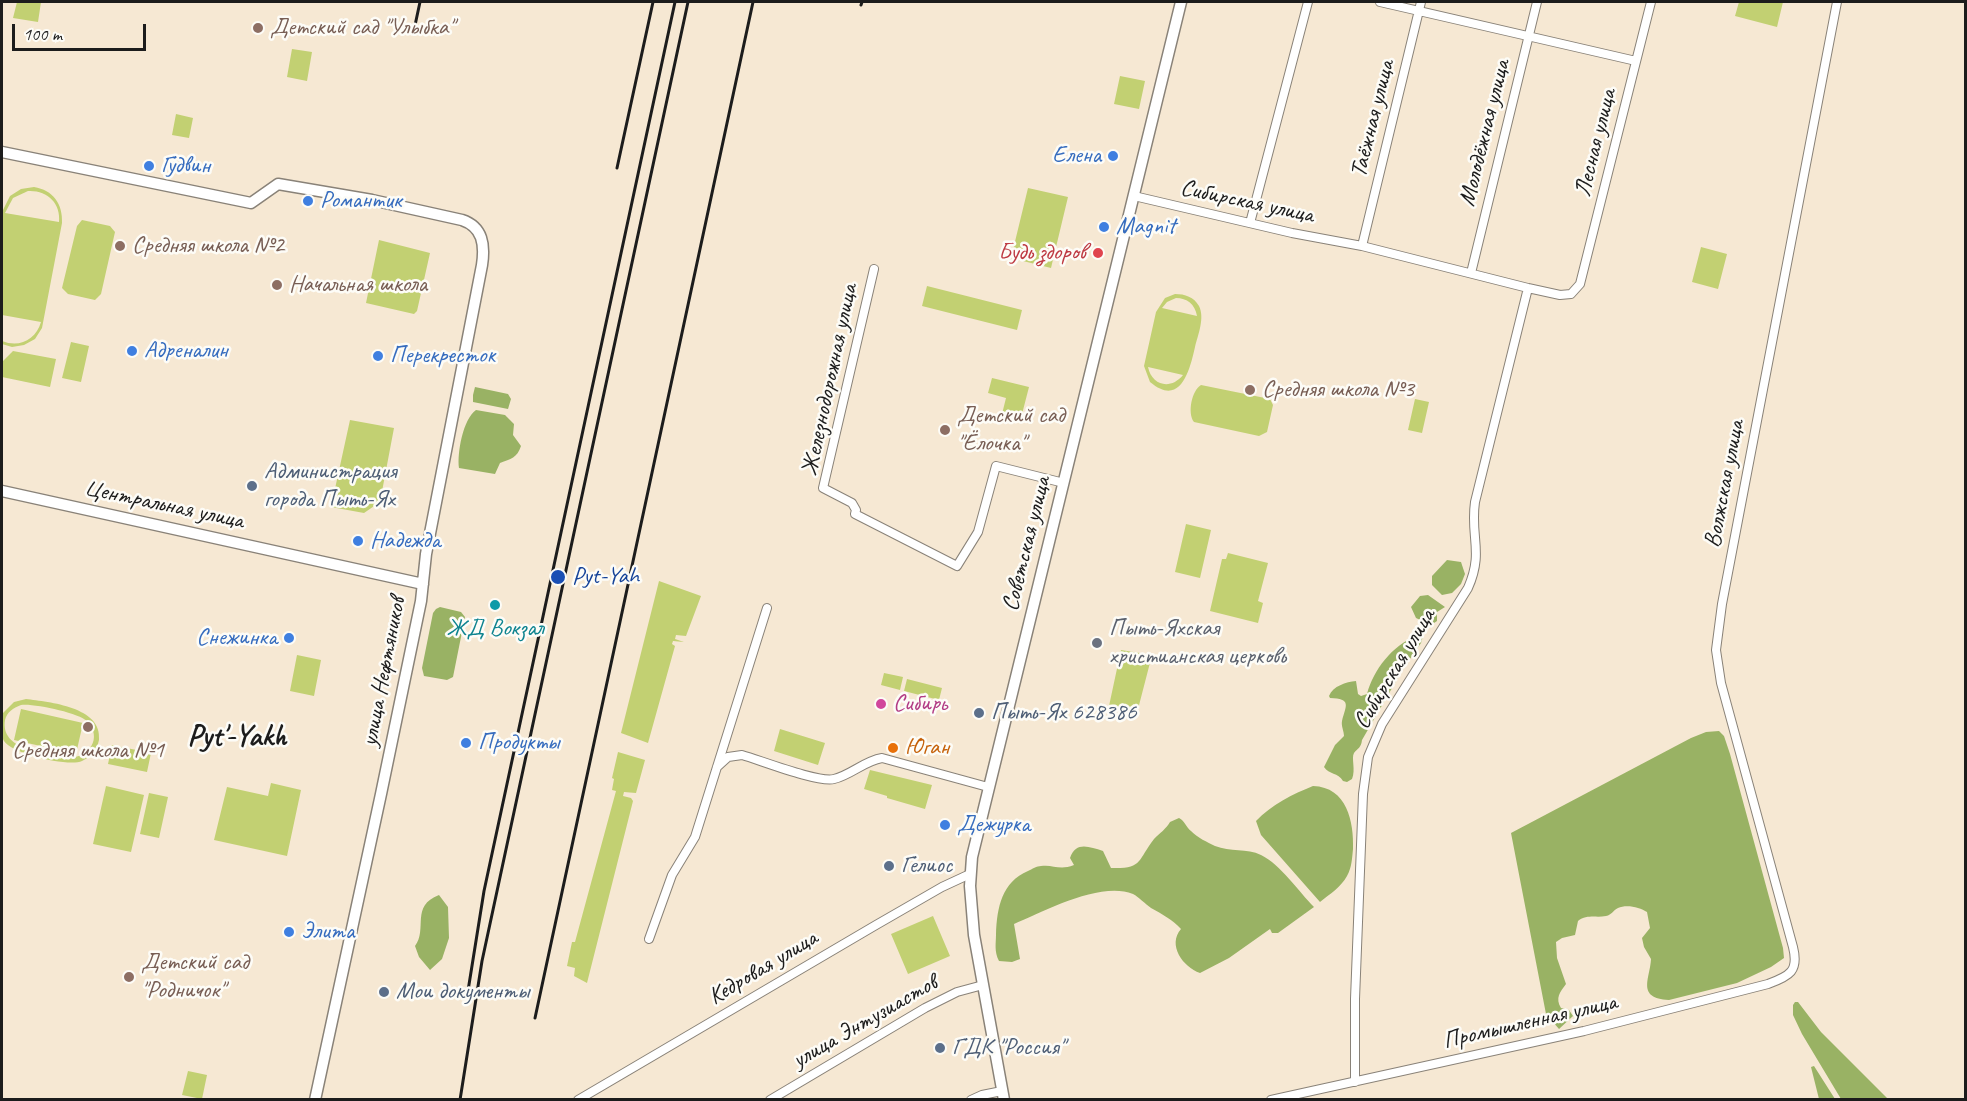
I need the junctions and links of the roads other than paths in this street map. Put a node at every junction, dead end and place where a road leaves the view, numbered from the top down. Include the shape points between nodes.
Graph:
1 (1181, 2) edge
2 (1308, 2) edge
3 (1380, 2) edge
4 (1537, 2) edge
5 (1651, 2) edge
6 (1837, 2) edge
7 (1420, 6) edge
8 (1529, 36) junction
9 (1636, 61) junction
10 (2, 152) edge
11 (1134, 196) junction
12 (1250, 223) junction
13 (1362, 246) junction
14 (874, 269) dead end
15 (1471, 273) junction
16 (1527, 288) junction
17 (1574, 292) joint
18 (1064, 483) junction
19 (2, 491) edge
20 (423, 584) junction
21 (767, 608) dead end
22 (716, 768) junction
23 (988, 787) junction
24 (970, 874) junction
25 (649, 939) dead end
26 (1793, 969) joint
27 (983, 985) junction
28 (1355, 1082) junction
29 (1003, 1095) edge
30 (315, 1100) edge
31 (578, 1100) edge
32 (770, 1100) edge
33 (971, 1100) edge
34 (1271, 1100) edge

1 - 11 street, Советская улица
2 - 12 street
3 - 7 street
4 - 8 street, Молодёжная улица
5 - 9 street, Лесная улица
6 - 26 street, Волжская улица via 1716,650 1721,683 1794,946
7 - 8 street
7 - 13 street, Таёжная улица
8 - 9 street
8 - 15 street, Молодёжная улица
9 - 17 street, Лесная улица via 1581,284
10 - 20 street, улица Нефтяников via 251,203 278,184 372,200 467,222 480,235 484,250
11 - 12 street, Сибирская улица
11 - 18 street, Советская улица
12 - 13 street, Сибирская улица
13 - 15 street, Сибирская улица
14 - 18 street, Железнодорожная улица via 823,488 852,503 855,514 957,566 978,532 996,466
15 - 16 street, Сибирская улица
16 - 17 street, Сибирская улица via 1566,295
16 - 28 street, Сибирская улица via 1475,502 1477,555 1473,576 1382,723 1368,757 1363,794
18 - 23 street, Советская улица
19 - 20 street, Центральная улица
20 - 30 street, улица Нефтяников
21 - 22 street
22 - 23 street via 728,758 742,755 827,780 882,758
22 - 25 street via 695,837 672,874
23 - 24 street, Советская улица
24 - 27 street, Советская улица via 972,917
24 - 31 street, Кедровая улица
26 - 28 street, Промышленная улица via 1785,978 1768,984 1584,1031
27 - 29 street, Советская улица
27 - 32 street, улица Энтузиастов via 957,992 925,1008
28 - 34 street, Промышленная улица
29 - 33 street via 982,1095

